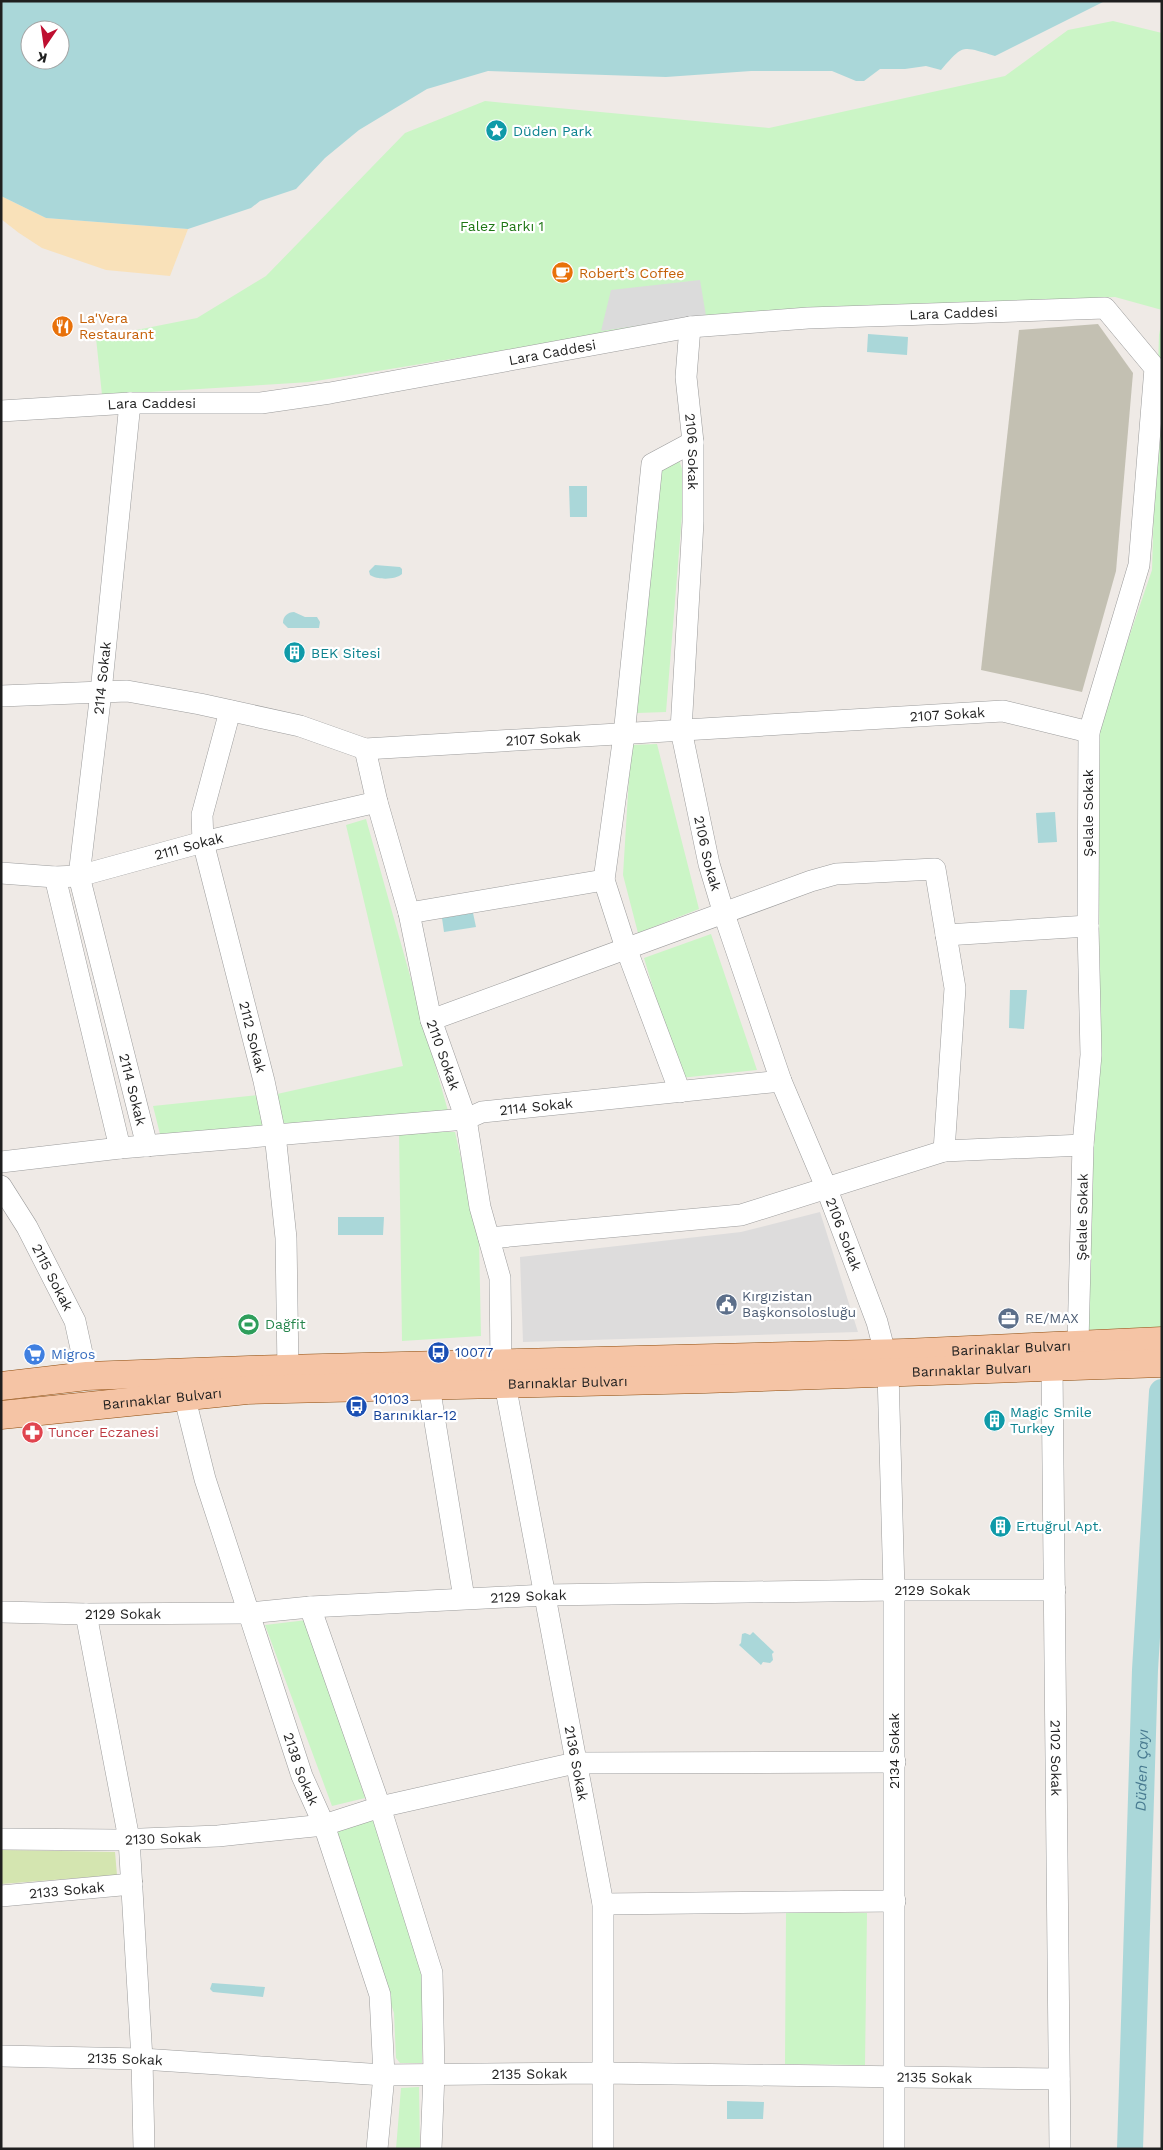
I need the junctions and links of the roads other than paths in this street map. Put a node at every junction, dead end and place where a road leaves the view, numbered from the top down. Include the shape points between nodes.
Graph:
1 (1105, 308) joint
2 (690, 327) junction
3 (130, 403) junction
4 (1, 411) edge
5 (693, 442) junction
6 (101, 692) junction
7 (1, 696) edge
8 (230, 711) junction
9 (681, 730) junction
10 (1089, 732) junction
11 (624, 735) junction
12 (366, 749) junction
13 (377, 802) junction
14 (204, 842) junction
15 (1, 874) edge
16 (79, 876) junction
17 (55, 878) junction
18 (604, 880) junction
19 (409, 914) junction
20 (724, 914) junction
21 (1088, 926) junction
22 (946, 935) junction
23 (626, 948) junction
24 (431, 1020) junction
25 (781, 1081) junction
26 (680, 1092) junction
27 (466, 1119) junction
28 (275, 1134) junction
29 (1084, 1145) junction
30 (147, 1146) junction
31 (120, 1148) junction
32 (944, 1151) junction
33 (1, 1162) edge
34 (1, 1186) edge
35 (826, 1187) junction
36 (489, 1238) junction
37 (1078, 1343) junction
38 (1144, 1349) edge
39 (887, 1362) junction
40 (1162, 1364) edge
41 (1052, 1368) junction
42 (288, 1370) junction
43 (503, 1374) junction
44 (87, 1376) junction
45 (1, 1386) edge
46 (429, 1386) junction
47 (184, 1395) junction
48 (1, 1415) edge
49 (894, 1590) junction
50 (1055, 1590) junction
51 (545, 1595) junction
52 (464, 1598) junction
53 (310, 1607) junction
54 (1, 1612) edge
55 (249, 1613) junction
56 (86, 1614) junction
57 (895, 1762) junction
58 (575, 1763) junction
59 (380, 1807) junction
60 (324, 1825) junction
61 (1, 1838) edge
62 (129, 1839) junction
63 (132, 1884) junction
64 (1, 1896) edge
65 (894, 1901) junction
66 (603, 1904) junction
67 (1, 2056) edge
68 (142, 2059) junction
69 (602, 2073) junction
70 (384, 2074) junction
71 (434, 2074) junction
72 (893, 2075) junction
73 (1059, 2079) junction
74 (144, 2149) edge
75 (377, 2149) edge
76 (431, 2149) edge
77 (603, 2149) edge
78 (894, 2149) edge
79 (1060, 2149) edge

1 - 2 street, Lara Caddesi via 808,318
1 - 10 street, Şelale Sokak via 1155,368 1139,565
2 - 3 street, Lara Caddesi via 260,404
2 - 5 street, 2106 Sokak via 686,377
3 - 4 street, Lara Caddesi
3 - 6 street, 2114 Sokak
5 - 9 street, 2106 Sokak via 693,522
5 - 11 street via 652,464
6 - 7 street, 2107 Sokak
6 - 8 street, 2107 Sokak via 127,691
6 - 16 street, 2114 Sokak
8 - 12 street, 2107 Sokak via 300,726
8 - 14 street, 2112 Sokak via 202,815
9 - 10 street, 2107 Sokak via 1003,711
9 - 11 street, 2107 Sokak
9 - 20 street, 2106 Sokak via 709,864
10 - 21 street, Şelale Sokak
11 - 12 street, 2107 Sokak
11 - 18 street
12 - 13 street, 2110 Sokak
13 - 14 street, 2111 Sokak
13 - 19 street, 2110 Sokak
14 - 16 street, 2111 Sokak
14 - 28 street, 2112 Sokak
15 - 17 street, 2111 Sokak
16 - 17 street, 2111 Sokak
16 - 30 street, 2114 Sokak
17 - 31 street
18 - 19 street
18 - 23 street
19 - 24 street, 2110 Sokak
20 - 22 street via 836,874 935,869
20 - 23 street
20 - 25 street, 2106 Sokak
21 - 22 street
21 - 29 street, Şelale Sokak via 1091,1055
22 - 32 street via 955,988
23 - 24 street
23 - 26 street
24 - 27 street, 2110 Sokak
25 - 26 street, 2114 Sokak
25 - 35 street, 2106 Sokak
26 - 27 street, 2114 Sokak via 482,1112
27 - 28 street, 2114 Sokak
27 - 36 street, 2110 Sokak via 480,1207
28 - 30 street, 2114 Sokak
28 - 42 street, 2112 Sokak via 286,1238
29 - 32 street
29 - 37 street, Şelale Sokak
30 - 31 street
31 - 33 street
32 - 35 street
34 - 44 street, 2115 Sokak via 27,1227 75,1321
35 - 36 street via 741,1214
35 - 39 street, 2106 Sokak via 877,1322
36 - 43 street, 2110 Sokak via 500,1278
37 - 38 main road, Barinaklar Bulvarı
37 - 39 main road, Barinaklar Bulvarı via 904,1354
38 - 40 main road
38 - 41 main road, Barınaklar Bulvarı
39 - 41 main road, Barınaklar Bulvarı
39 - 43 main road, Barınaklar Bulvarı
39 - 49 street, 2134 Sokak
41 - 50 street, 2102 Sokak
42 - 43 main road, Barınaklar Bulvarı
42 - 44 main road, Barınaklar Bulvarı
43 - 46 main road, Barınaklar Bulvarı
43 - 51 street, 2136 Sokak
44 - 45 main road, Barınaklar Bulvarı
46 - 47 main road, Barınaklar Bulvarı via 247,1390
46 - 52 street
47 - 48 main road, Barınaklar Bulvarı
47 - 55 street, 2138 Sokak via 205,1479
49 - 50 street, 2129 Sokak
49 - 51 street, 2129 Sokak
49 - 57 street, 2134 Sokak
50 - 73 street, 2102 Sokak
51 - 52 street, 2129 Sokak
51 - 58 street, 2136 Sokak
52 - 53 street, 2129 Sokak
53 - 55 street, 2129 Sokak
53 - 59 street
54 - 56 street, 2129 Sokak
55 - 56 street, 2129 Sokak
55 - 60 street, 2138 Sokak via 302,1776
56 - 62 street
57 - 58 street, 2130 Sokak
57 - 65 street, 2134 Sokak
58 - 59 street, 2130 Sokak
58 - 66 street, 2136 Sokak
59 - 60 street, 2130 Sokak
59 - 71 street via 432,1973
60 - 62 street, 2130 Sokak via 218,1836
60 - 70 street, 2138 Sokak via 380,1995
61 - 62 street, 2130 Sokak
62 - 63 street
63 - 64 street, 2133 Sokak
63 - 68 street
65 - 66 street
65 - 72 street, 2134 Sokak
66 - 69 street, 2136 Sokak
67 - 68 street, 2135 Sokak
68 - 70 street, 2135 Sokak
68 - 74 street
69 - 71 street, 2135 Sokak
69 - 72 street, 2135 Sokak
69 - 77 street, 2136 Sokak
70 - 71 street, 2135 Sokak
70 - 75 street, 2138 Sokak
71 - 76 street
72 - 73 street, 2135 Sokak
72 - 78 street, 2134 Sokak
73 - 79 street, 2102 Sokak

